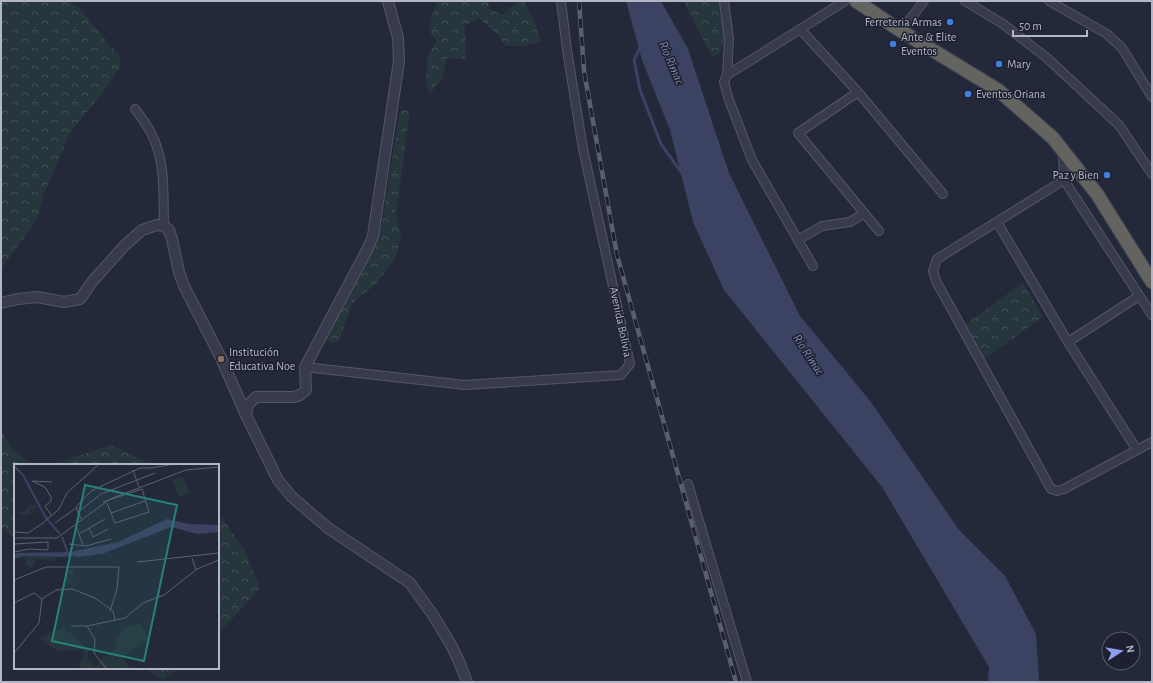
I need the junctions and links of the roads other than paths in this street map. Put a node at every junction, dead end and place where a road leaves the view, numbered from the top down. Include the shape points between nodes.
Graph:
1 (388, 1) edge
2 (561, 1) edge
3 (724, 1) edge
4 (845, 1) edge
5 (856, 1) edge
6 (924, 1) edge
7 (965, 1) edge
8 (1049, 1) edge
9 (800, 29) junction
10 (901, 31) junction
11 (727, 75) junction
12 (858, 92) junction
13 (1152, 98) edge
14 (135, 109) dead end
15 (1063, 150) junction
16 (1152, 174) edge
17 (1064, 180) junction
18 (943, 194) dead end
19 (864, 213) junction
20 (997, 222) junction
21 (164, 226) junction
22 (879, 231) dead end
23 (798, 240) junction
24 (813, 266) dead end
25 (1152, 282) edge
26 (1139, 296) junction
27 (1, 303) edge
28 (1152, 315) edge
29 (1068, 342) junction
30 (305, 367) junction
31 (246, 415) junction
32 (1152, 442) edge
33 (1136, 450) junction
34 (688, 484) dead end
35 (467, 682) edge
36 (747, 682) edge

1 - 30 street via 398,38 399,60 373,236
2 - 30 street, Avenida Bolivia via 583,149 630,364 621,375 466,385
3 - 11 street via 729,39
4 - 9 street
5 - 10 highway
6 - 10 street
7 - 16 street via 1003,24 1047,58 1119,125
8 - 13 street via 1107,34 1122,48
9 - 11 street
9 - 12 street
10 - 15 highway via 998,90 1053,138
11 - 23 street via 724,82 729,100 752,160
12 - 18 street
12 - 19 street via 798,133
14 - 21 street via 152,134 161,157
15 - 17 street
15 - 25 highway via 1097,194
17 - 20 street
17 - 26 street
19 - 22 street
19 - 23 street via 850,222 822,226
20 - 29 street
20 - 33 street via 937,260 933,271 936,281 1051,489 1064,489
21 - 27 street via 157,225 142,230 124,246 80,299 64,302 37,297
21 - 31 street via 169,230 184,286 221,358
23 - 24 street
26 - 28 street
26 - 29 street
29 - 33 street
30 - 31 street via 306,390 294,397 256,398 248,404
31 - 35 street via 278,480 292,497 328,528 410,583 451,644
32 - 33 street
34 - 36 street

